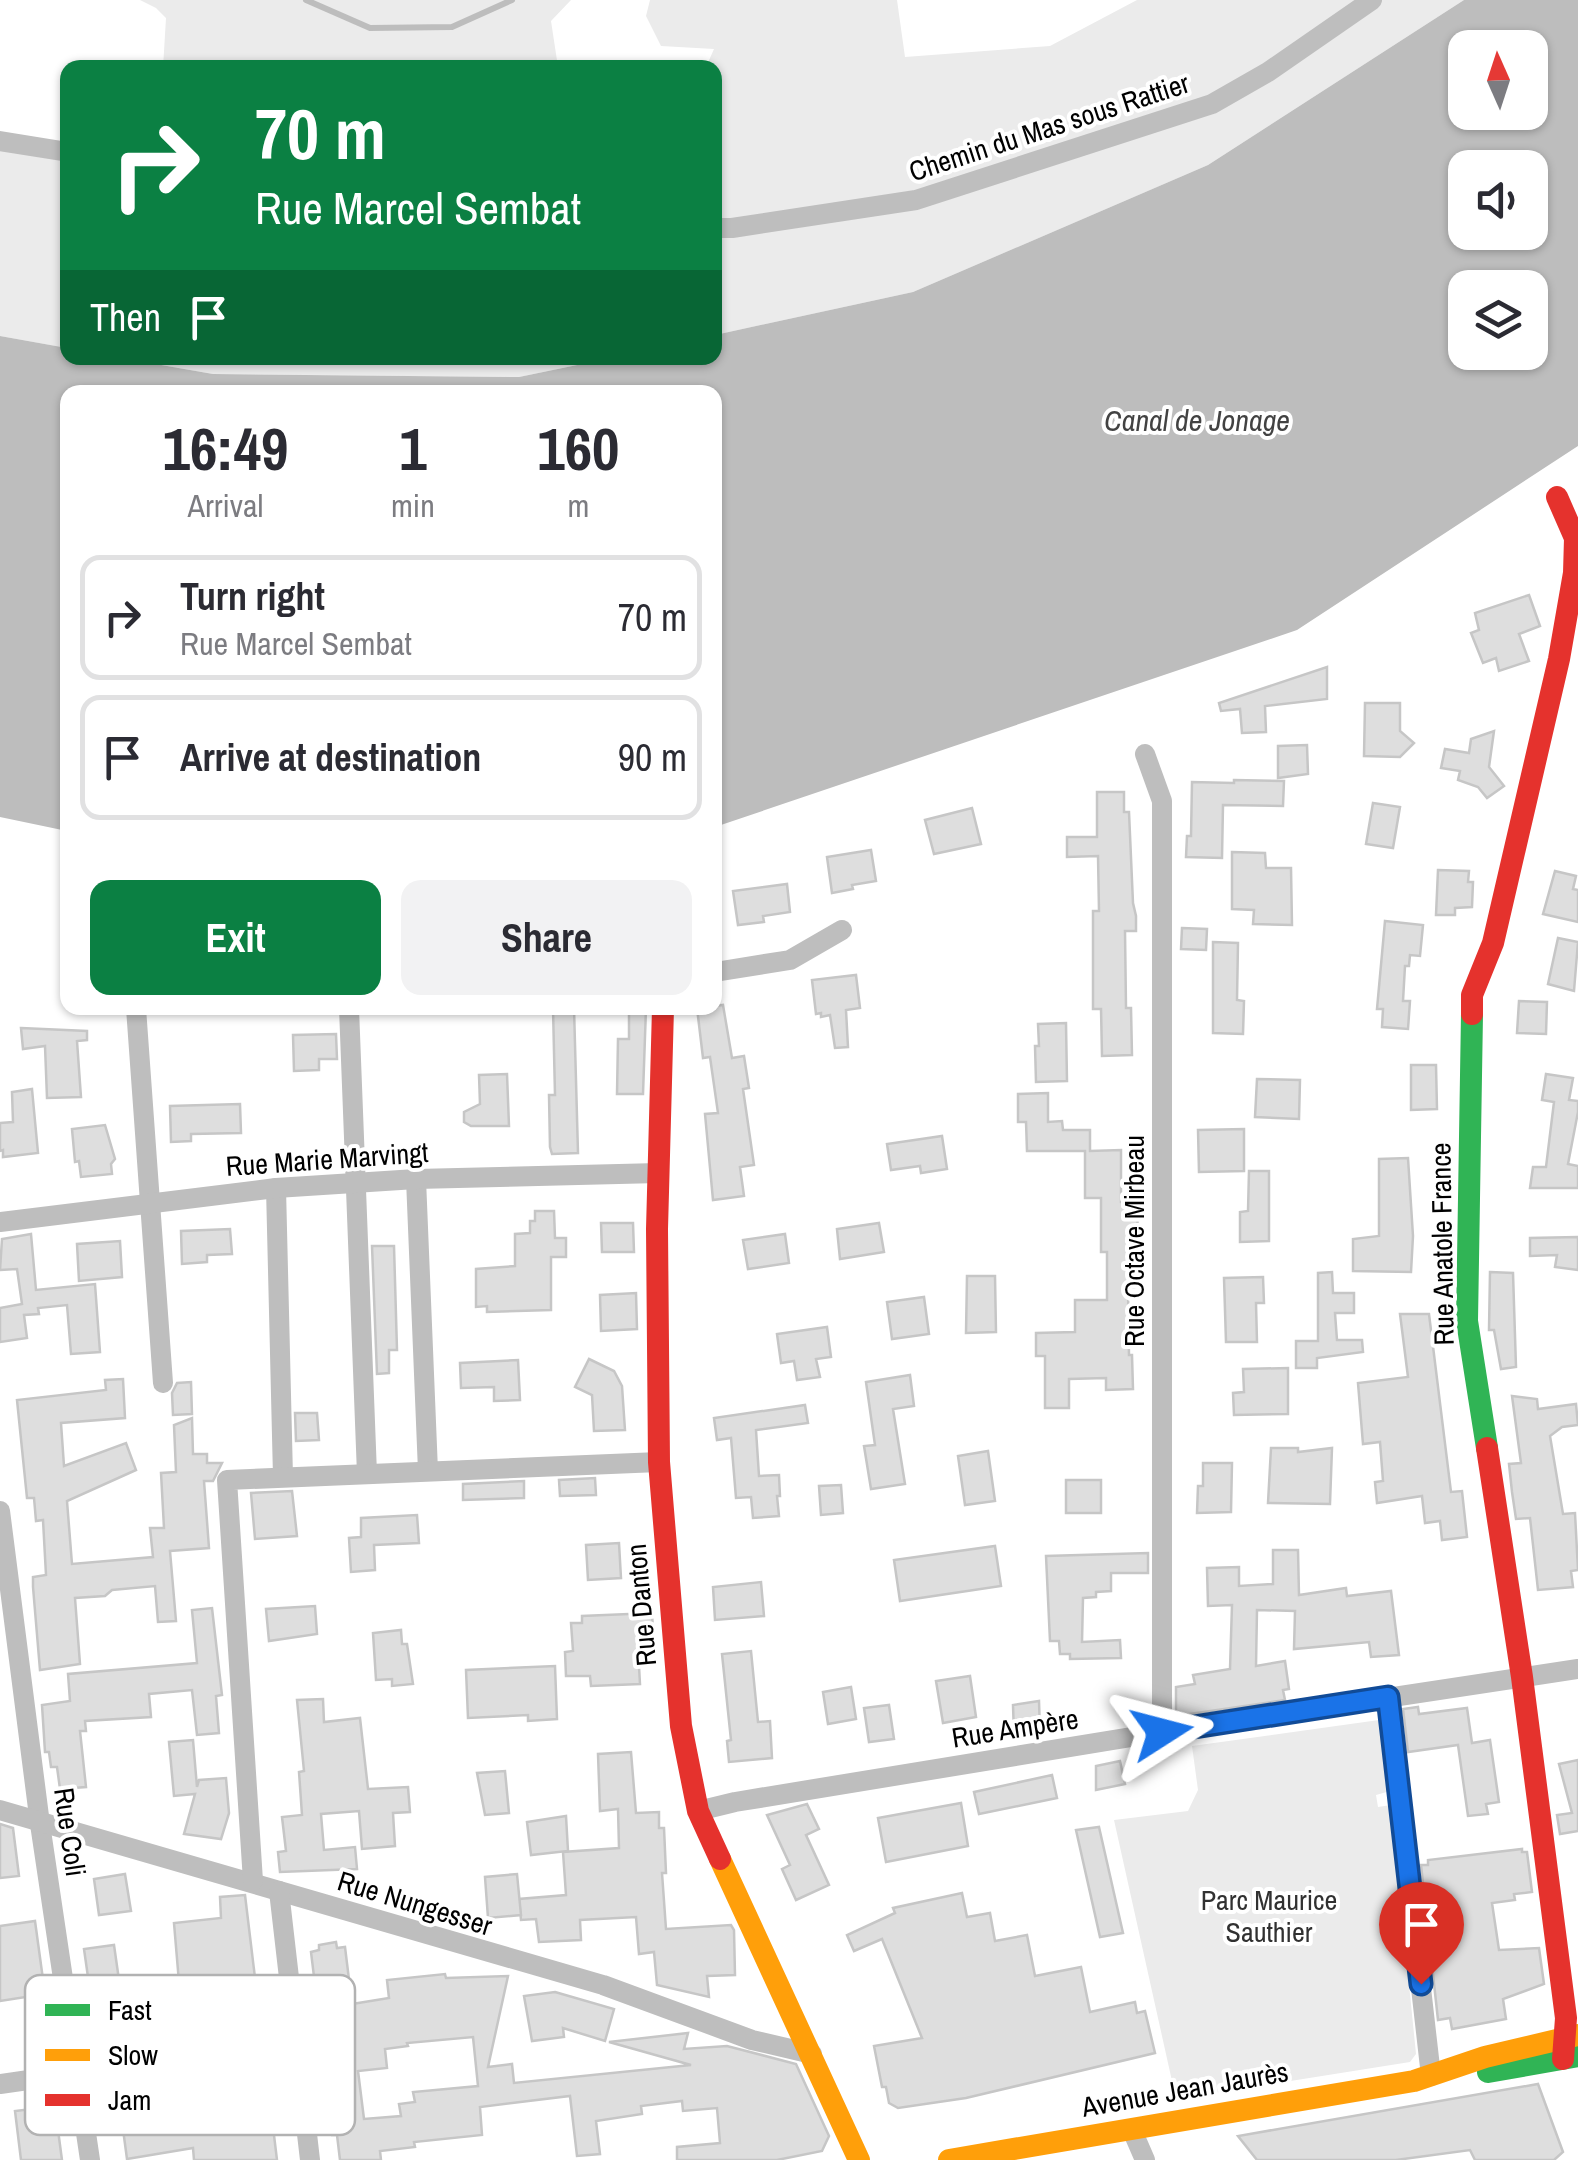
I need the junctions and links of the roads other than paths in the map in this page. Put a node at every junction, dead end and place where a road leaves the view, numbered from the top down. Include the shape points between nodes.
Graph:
1 (1372, 0) edge
2 (0, 142) edge
3 (60, 151) edge
4 (722, 228) edge
5 (1557, 497) dead end
6 (1144, 754) dead end
7 (842, 930) dead end
8 (722, 971) edge
9 (137, 1015) edge
10 (350, 1015) edge
11 (663, 1015) edge
12 (659, 1173) junction
13 (416, 1179) junction
14 (358, 1182) junction
15 (276, 1188) junction
16 (152, 1204) junction
17 (0, 1222) edge
18 (164, 1383) dead end
19 (659, 1462) junction
20 (428, 1471) junction
21 (366, 1474) junction
22 (283, 1477) junction
23 (0, 1511) edge
24 (1578, 1669) edge
25 (1522, 1677) junction
26 (1388, 1697) junction
27 (1162, 1732) junction
28 (0, 1810) edge
29 (698, 1811) junction
30 (40, 1824) junction
31 (253, 1881) junction
32 (278, 1890) junction
33 (62, 1975) edge
34 (288, 1975) edge
35 (1572, 2047) edge
36 (812, 2054) junction
37 (1432, 2076) junction
38 (25, 2080) edge
39 (0, 2084) edge
40 (1132, 2130) junction
41 (86, 2135) edge
42 (307, 2135) edge
43 (90, 2160) edge
44 (310, 2160) edge
45 (860, 2160) edge
46 (948, 2160) edge
47 (1145, 2160) edge

1 - 4 street, Chemin du Mas sous Rattier via 1212,104 916,200
2 - 3 street
5 - 25 street, Rue Anatole France via 1575,538 1574,573 1493,943 1472,996 1468,1320
6 - 27 street, Rue Octave Mirbeau via 1162,801
7 - 8 street via 790,960
9 - 16 street
10 - 14 street
11 - 12 street, Rue Danton
12 - 13 street, Rue Marie Marvingt
12 - 19 street, Rue Danton
13 - 14 street, Rue Marie Marvingt
13 - 20 street
14 - 15 street, Rue Marie Marvingt
14 - 21 street
15 - 16 street, Rue Marie Marvingt
15 - 22 street
16 - 17 street, Rue Marie Marvingt
16 - 18 street
19 - 20 street
19 - 29 street, Rue Danton via 682,1726
20 - 21 street
21 - 22 street
22 - 31 street via 226,1480
23 - 30 street, Rue Coli
24 - 25 street, Rue Ampère
25 - 26 street, Rue Ampère
25 - 35 street, Rue Anatole France
26 - 27 street, Rue Ampère
26 - 37 street
27 - 29 street, Rue Ampère
28 - 30 street, Rue Nungesser
29 - 36 street, Rue Danton
30 - 31 street, Rue Nungesser
30 - 33 street, Rue Coli
31 - 32 street, Rue Nungesser
32 - 34 street
32 - 36 street, Rue Nungesser
35 - 37 street, Avenue Jean Jaurès via 1485,2056
36 - 45 street, Rue Danton
37 - 40 street, Avenue Jean Jaurès
38 - 39 street
40 - 46 street, Avenue Jean Jaurès
40 - 47 street
41 - 43 street, Rue Coli
42 - 44 street

